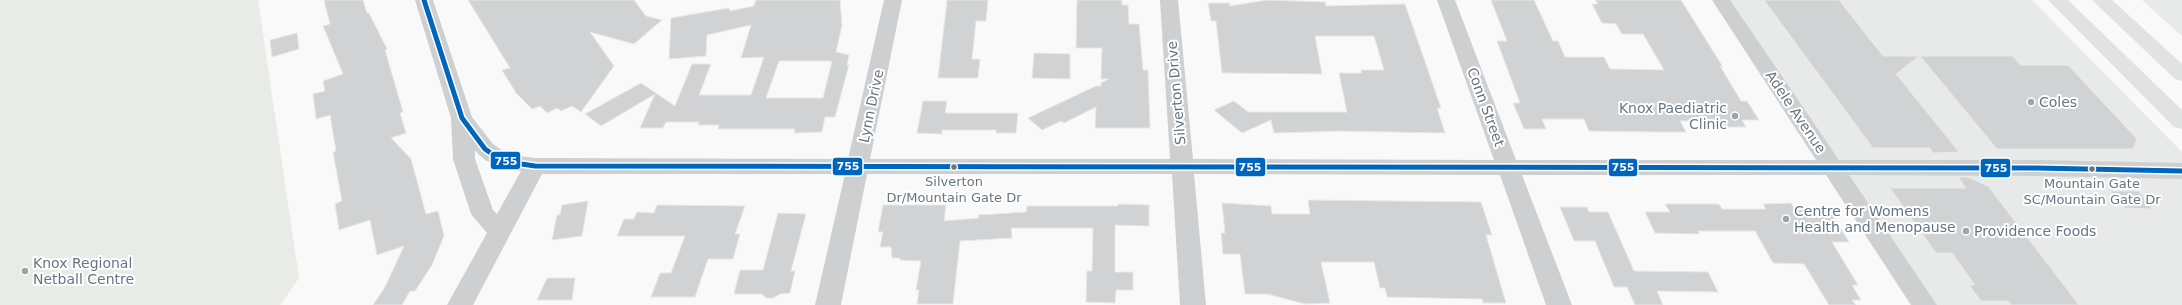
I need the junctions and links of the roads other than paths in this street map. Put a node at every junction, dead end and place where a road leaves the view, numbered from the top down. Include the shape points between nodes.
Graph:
1 (424, 0) edge
2 (893, 0) edge
3 (1168, 0) edge
4 (1446, 0) edge
5 (1721, 0) edge
6 (2057, 0) edge
7 (2101, 0) edge
8 (2182, 75) edge
9 (462, 118) junction
10 (2182, 122) edge
11 (535, 166) junction
12 (858, 166) junction
13 (1182, 167) junction
14 (1508, 167) junction
15 (1833, 168) junction
16 (2140, 170) junction
17 (2182, 171) edge
18 (2182, 184) edge
19 (499, 232) junction
20 (460, 305) edge
21 (828, 305) edge
22 (1193, 305) edge
23 (1559, 305) edge
24 (1924, 305) edge

1 - 9 street
2 - 12 street, Lynn Drive
3 - 13 street, Silverton Drive
4 - 14 street, Conn Street
5 - 15 street, Adele Avenue
6 - 10 main road
7 - 8 main road
9 - 11 street via 485,149 495,156 508,162
9 - 19 street via 464,158 483,214
11 - 12 street
11 - 19 street
12 - 13 street
12 - 21 street, Lynn Drive
13 - 14 street
13 - 22 street, Silverton Drive
14 - 15 street
14 - 23 street, Conn Street
15 - 16 street
15 - 24 street, Adele Avenue
16 - 17 street
16 - 18 street
19 - 20 street

